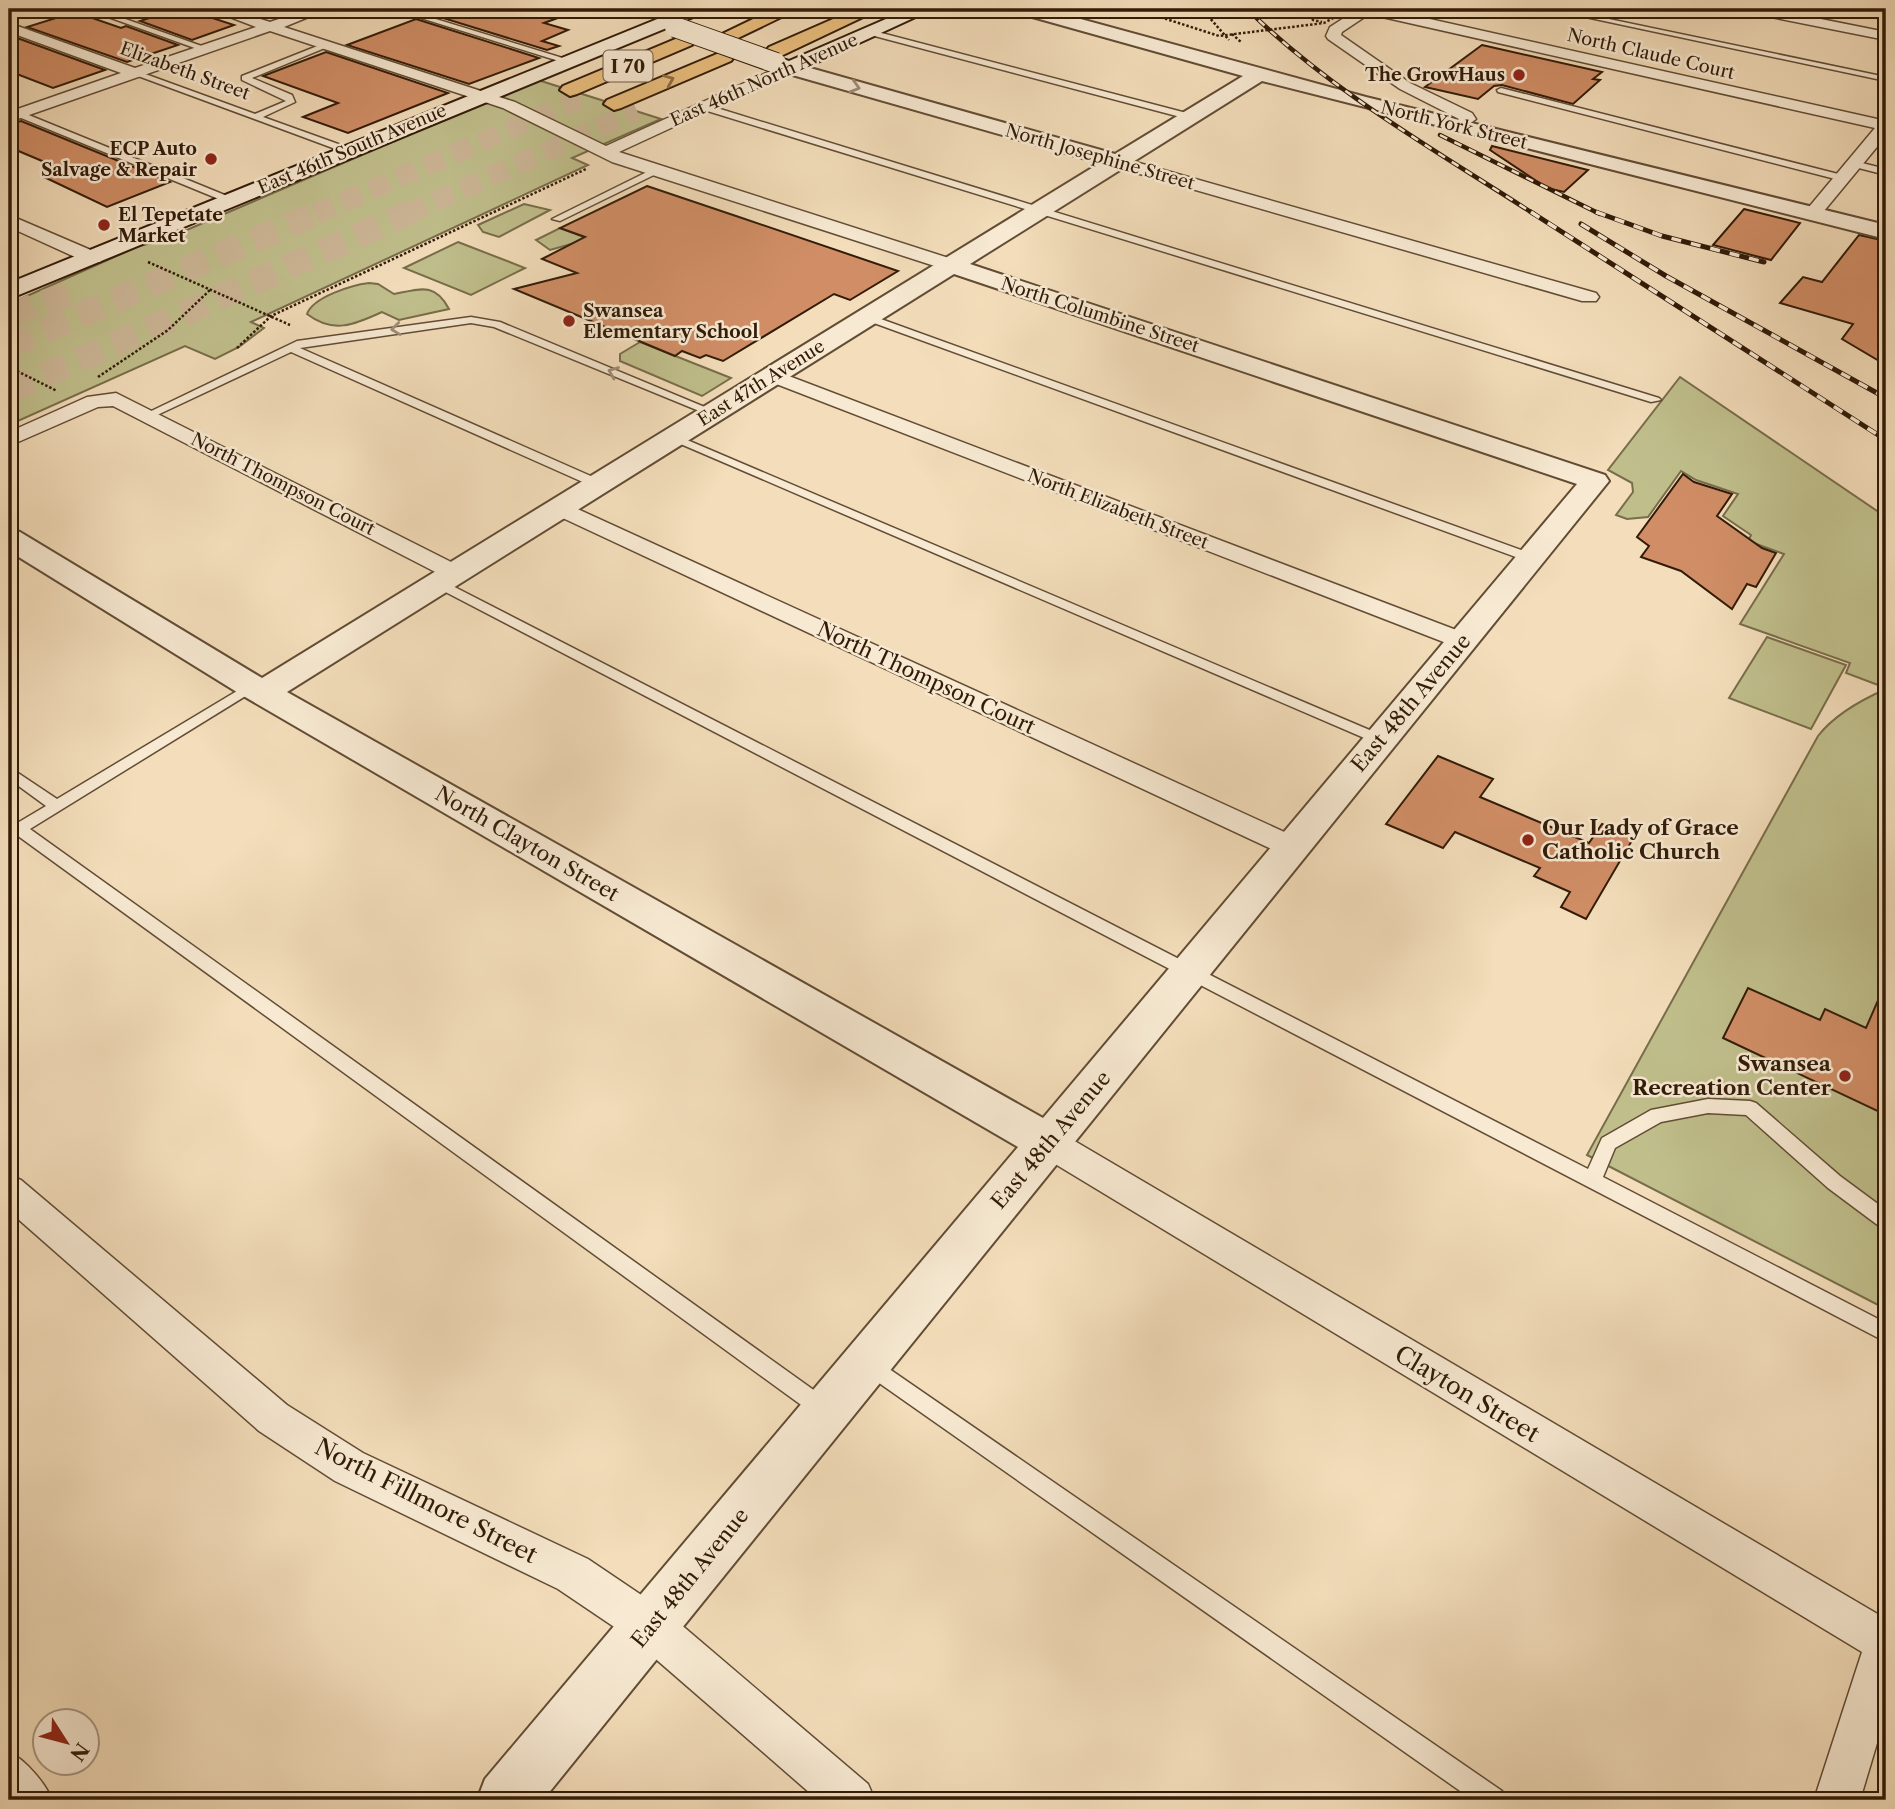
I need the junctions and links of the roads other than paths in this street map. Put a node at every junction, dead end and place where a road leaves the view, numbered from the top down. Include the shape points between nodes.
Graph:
1 (90, 9) edge
2 (216, 9) edge
3 (321, 9) edge
4 (396, 9) edge
5 (696, 9) edge
6 (762, 9) edge
7 (789, 9) edge
8 (836, 9) edge
9 (871, 9) edge
10 (924, 9) edge
11 (1024, 9) edge
12 (1367, 9) edge
13 (1552, 9) edge
14 (1751, 9) edge
15 (625, 10) edge
16 (270, 26) junction
17 (9, 27) edge
18 (870, 32) junction
19 (680, 35) junction
20 (1886, 36) edge
21 (756, 43) dead end
22 (328, 45) junction
23 (206, 48) junction
24 (724, 57) dead end
25 (565, 61) junction
26 (780, 61) junction
27 (744, 64) dead end
28 (134, 73) junction
29 (1259, 74) junction
30 (1886, 79) edge
31 (1501, 90) dead end
32 (579, 93) tunnel mouth
33 (482, 95) junction
34 (614, 104) tunnel mouth
35 (704, 107) junction
36 (637, 111) tunnel mouth
37 (12, 114) edge
38 (256, 117) junction
39 (1191, 117) junction
40 (1460, 126) junction
41 (1886, 126) edge
42 (349, 151) junction
43 (598, 155) junction
44 (1118, 162) junction
45 (657, 170) junction
46 (1849, 171) junction
47 (1886, 172) edge
48 (229, 200) junction
49 (1040, 210) junction
50 (1813, 214) junction
51 (557, 219) dead end
52 (9, 220) edge
53 (1886, 232) edge
54 (93, 258) junction
55 (951, 265) junction
56 (9, 292) edge
57 (1589, 297) dead end
58 (867, 317) junction
59 (290, 347) junction
60 (773, 376) junction
61 (1655, 400) dead end
62 (713, 413) junction
63 (149, 415) junction
64 (673, 437) junction
65 (9, 440) edge
66 (1595, 481) joint
67 (598, 484) junction
68 (560, 508) junction
69 (9, 538) edge
70 (1531, 558) junction
71 (447, 578) junction
72 (1463, 641) junction
73 (258, 689) junction
74 (1381, 740) junction
75 (9, 772) edge
76 (57, 806) junction
77 (1292, 848) junction
78 (1189, 973) junction
79 (1049, 1143) junction
80 (1592, 1181) junction
81 (9, 1190) edge
82 (1886, 1220) edge
83 (1886, 1333) edge
84 (867, 1363) junction
85 (827, 1412) junction
86 (650, 1626) junction
87 (1886, 1643) edge
88 (9, 1764) edge
89 (40, 1800) edge
90 (506, 1800) edge
91 (852, 1800) edge
92 (1493, 1800) edge
93 (1837, 1800) edge

1 - 23 lane
2 - 16 street, North Columbine Street
3 - 16 street
4 - 25 lane
5 - 19 street, East 46th South Avenue
6 - 7 highway via 724,31
8 - 21 highway
9 - 26 highway
10 - 18 street, East 46th North Avenue
11 - 29 street, North York Street
12 - 40 street via 1333,36 1405,86 1465,116 1468,119
12 - 41 street, North Claude Court
13 - 30 lane
14 - 20 street
15 - 19 street, North Josephine Street
16 - 22 street, North Columbine Street
16 - 23 street
17 - 28 street, Elizabeth Street
18 - 26 street, East 46th North Avenue
18 - 39 lane
19 - 25 street, East 46th South Avenue
19 - 26 street, North Josephine Street, bridge
19 - 32 highway
22 - 33 street, North Columbine Street
22 - 38 lane via 244,78 289,97 291,102
23 - 28 street
34 -> 24 highway
25 - 33 street, East 46th South Avenue
26 - 35 street, East 46th North Avenue
26 -> 44 street, North Josephine Street
27 - 36 highway, I 70
28 - 37 street
28 - 38 lane, Elizabeth Street
29 - 39 street, East 47th Avenue
29 - 40 street, North York Street
31 - 46 lane
33 - 42 street, East 46th South Avenue
33 - 43 street, North Columbine Street via 509,104
35 - 43 street, East 46th North Avenue
35 - 49 lane
37 - 48 lane
38 - 42 lane, Elizabeth Street
39 - 44 street, East 47th Avenue
40 - 50 street, North York Street
41 - 46 street
42 - 48 street, East 46th South Avenue
43 - 45 street, North Columbine Street
44 - 49 street, East 47th Avenue
44 - 57 street, North Josephine Street
45 - 51 lane
45 - 55 street, North Columbine Street
46 - 47 lane
46 - 50 street
48 - 54 street, East 46th South Avenue
49 - 55 street, East 47th Avenue
49 - 61 lane
50 - 53 street, North York Street
52 - 54 street
54 - 56 street, East 46th South Avenue
55 - 58 street, East 47th Avenue
55 - 66 street, North Columbine Street
58 - 60 street, East 47th Avenue
58 - 70 lane
62 -> 59 lane via 487,321 462,320
59 - 63 lane
59 - 67 lane
60 - 62 street, East 47th Avenue
60 - 72 street, North Elizabeth Street
62 - 64 street, East 47th Avenue
63 - 65 street, North Thompson Court via 111,398 94,401
63 - 71 street, North Thompson Court
64 - 67 street, East 47th Avenue
64 - 74 lane
66 - 70 street, East 48th Avenue
67 - 68 street, East 47th Avenue
68 - 71 street, East 47th Avenue
68 - 77 street, North Thompson Court
69 - 73 street, North Clayton Street
70 - 72 street, East 48th Avenue
71 - 73 street, East 47th Avenue
71 - 78 lane
72 - 74 street, East 48th Avenue
73 - 76 lane
73 - 79 street, North Clayton Street
74 - 77 street, East 48th Avenue
75 - 76 lane
76 - 85 lane via 19,830
77 - 78 street, East 48th Avenue
78 - 79 street, East 48th Avenue
78 - 80 lane
79 - 84 street, East 48th Avenue
79 - 87 street, Clayton Street
80 - 82 lane via 1608,1143 1657,1115 1708,1106 1750,1108
80 - 83 lane
81 - 86 street, North Fillmore Street via 273,1418 349,1467 573,1574
84 - 85 street, East 48th Avenue
84 - 92 lane
85 - 86 street, East 48th Avenue
86 - 90 street, East 48th Avenue
86 - 91 street, North Fillmore Street
87 - 93 street
88 - 89 lane

